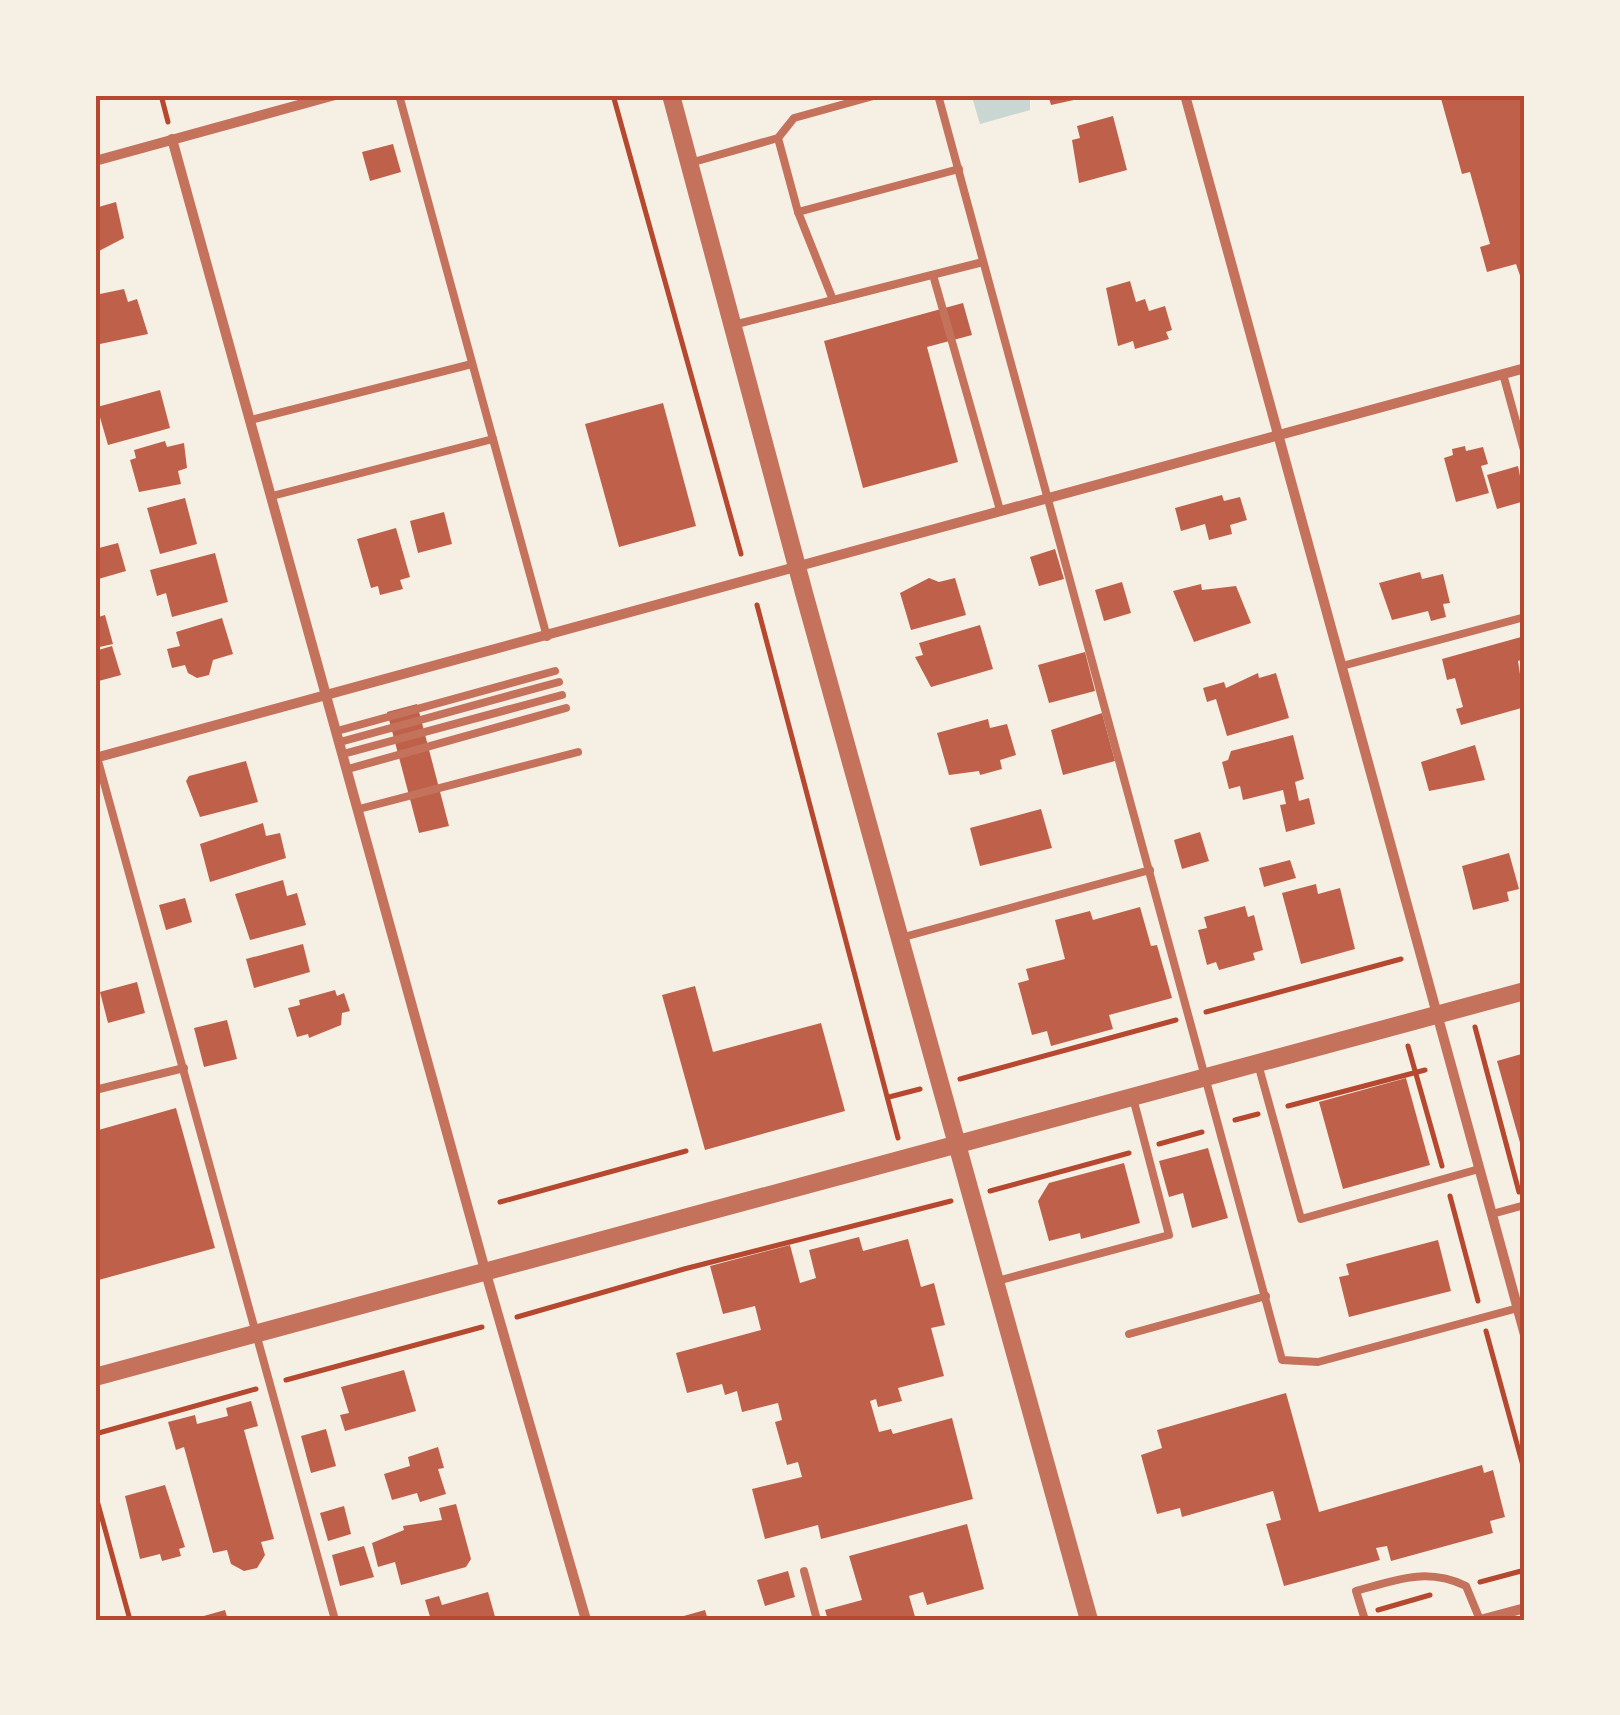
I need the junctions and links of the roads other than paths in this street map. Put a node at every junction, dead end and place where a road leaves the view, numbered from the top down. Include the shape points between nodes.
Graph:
1 (335, 95) edge
2 (399, 95) edge
3 (672, 95) edge
4 (877, 95) edge
5 (938, 95) edge
6 (1185, 95) edge
7 (778, 138) junction
8 (172, 140) junction
9 (95, 161) edge
10 (690, 163) junction
11 (958, 169) junction
12 (798, 212) junction
13 (983, 262) junction
14 (933, 275) junction
15 (833, 300) junction
16 (733, 325) junction
17 (472, 364) junction
18 (1525, 368) edge
19 (1503, 374) junction
20 (251, 420) junction
21 (1278, 435) junction
22 (493, 439) junction
23 (1525, 454) edge
24 (272, 496) junction
25 (1048, 497) junction
26 (1000, 510) junction
27 (796, 565) junction
28 (1525, 618) edge
29 (546, 637) junction
30 (1342, 666) junction
31 (555, 670) dead end
32 (558, 682) dead end
33 (326, 692) junction
34 (562, 695) dead end
35 (566, 708) dead end
36 (340, 742) junction
37 (578, 752) dead end
38 (96, 755) edge
39 (348, 769) junction
40 (358, 809) junction
41 (1150, 870) junction
42 (900, 938) junction
43 (1525, 991) edge
44 (1438, 1015) junction
45 (1258, 1064) junction
46 (184, 1068) junction
47 (1208, 1077) junction
48 (95, 1090) edge
49 (1133, 1098) junction
50 (958, 1145) junction
51 (1479, 1169) junction
52 (1524, 1206) edge
53 (1492, 1214) junction
54 (485, 1270) junction
55 (995, 1282) junction
56 (1266, 1296) junction
57 (1518, 1308) junction
58 (258, 1333) junction
59 (1129, 1334) dead end
60 (1525, 1335) edge
61 (95, 1377) edge
62 (804, 1571) dead end
63 (1525, 1608) edge
64 (335, 1620) edge
65 (586, 1620) edge
66 (817, 1620) edge
67 (1088, 1620) edge
68 (1365, 1620) edge
69 (1480, 1620) edge

1 - 8 street
2 - 17 lane
3 - 10 street
4 - 7 lane via 794,118
5 - 11 lane
6 - 21 street
7 - 10 lane
7 - 12 lane
8 - 9 street
8 - 20 street
10 - 16 street
11 - 12 lane
11 - 13 lane
12 - 15 lane
13 - 14 lane
13 - 25 lane
14 - 15 lane
14 - 26 lane
15 - 16 lane
16 - 27 street
17 - 20 lane
17 - 22 lane
18 - 19 street
19 - 21 street
19 - 23 lane
20 - 24 street
21 - 25 street
21 - 30 street
22 - 24 lane
22 - 29 lane
24 - 33 street
25 - 26 street
25 - 41 lane
26 - 27 street
27 - 29 street
27 - 42 street
28 - 30 lane
29 - 33 street
30 - 44 street
31 - 36 lane
32 - 36 lane
33 - 36 street
33 - 38 street
34 - 36 lane
35 - 39 lane
36 - 39 street
37 - 40 lane
38 - 46 lane
39 - 40 street
40 - 54 street
41 - 42 lane
41 - 47 lane
42 - 50 street
43 - 44 street
44 - 45 street
44 - 51 street
45 - 47 street
45 - 51 lane via 1302,1219
46 - 48 lane
46 - 58 lane
47 - 49 street
47 - 56 lane
49 - 50 street
49 - 55 lane via 1169,1235
50 - 54 street
50 - 55 street
51 - 53 street
52 - 53 lane
53 - 57 street
54 - 58 street
54 - 65 street
55 - 67 street
56 - 57 lane via 1282,1360 1318,1362
56 - 59 lane
57 - 60 street
58 - 61 street
58 - 64 lane
62 - 66 lane
63 - 69 street
68 - 69 lane via 1356,1590 1417,1574 1466,1586

